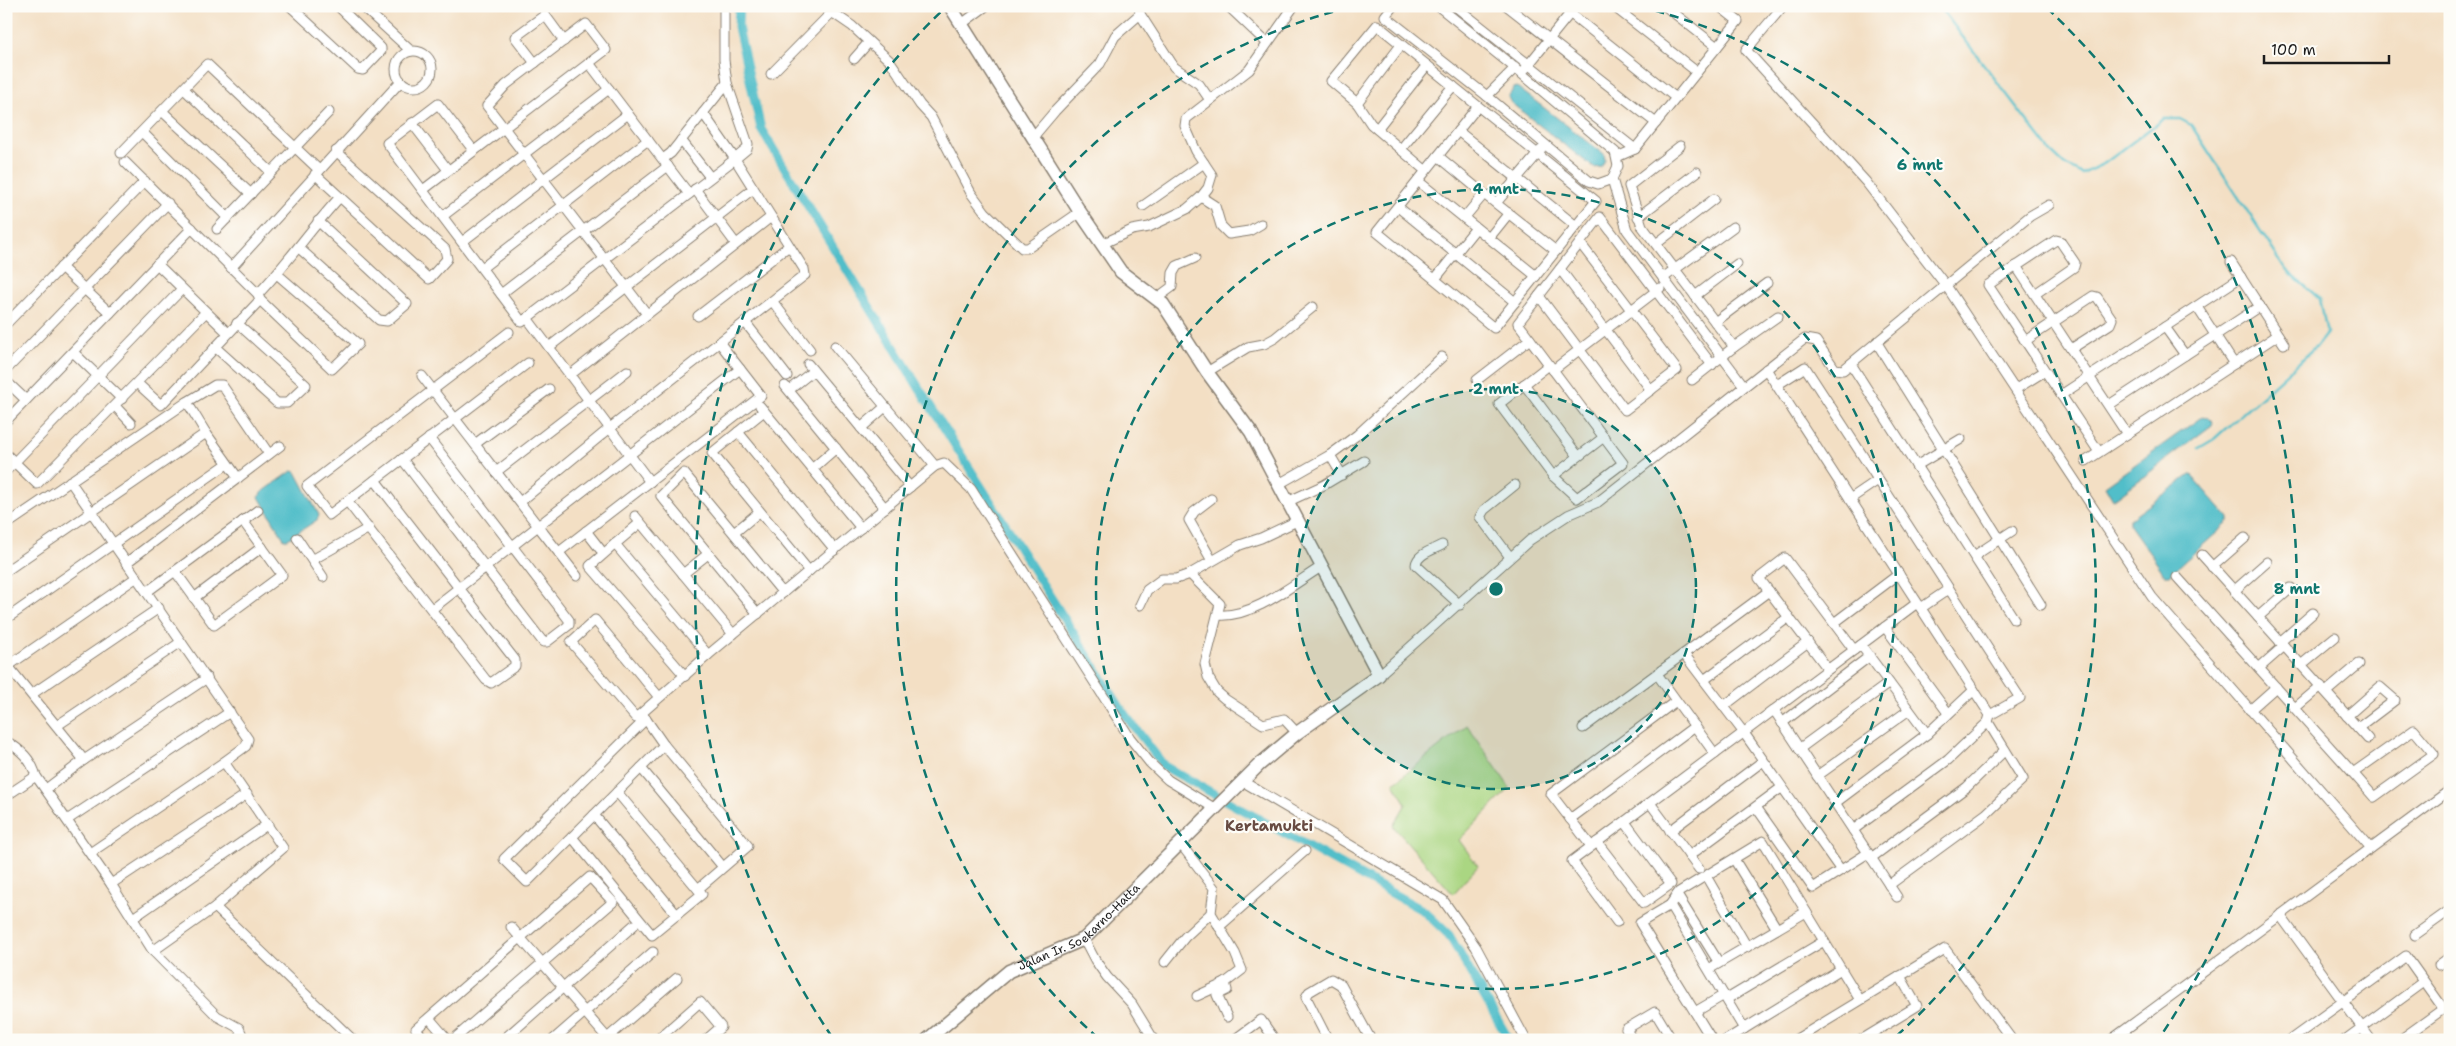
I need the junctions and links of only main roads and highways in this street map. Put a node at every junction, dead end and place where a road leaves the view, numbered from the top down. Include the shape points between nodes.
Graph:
1 (950, 6) edge
2 (928, 1040) edge

1 - 2 main road, Jalan Ir. Soekarno-Hatta via 1121,272 1157,298 1251,432 1379,675 1297,733 1242,781 1084,939 1010,971

